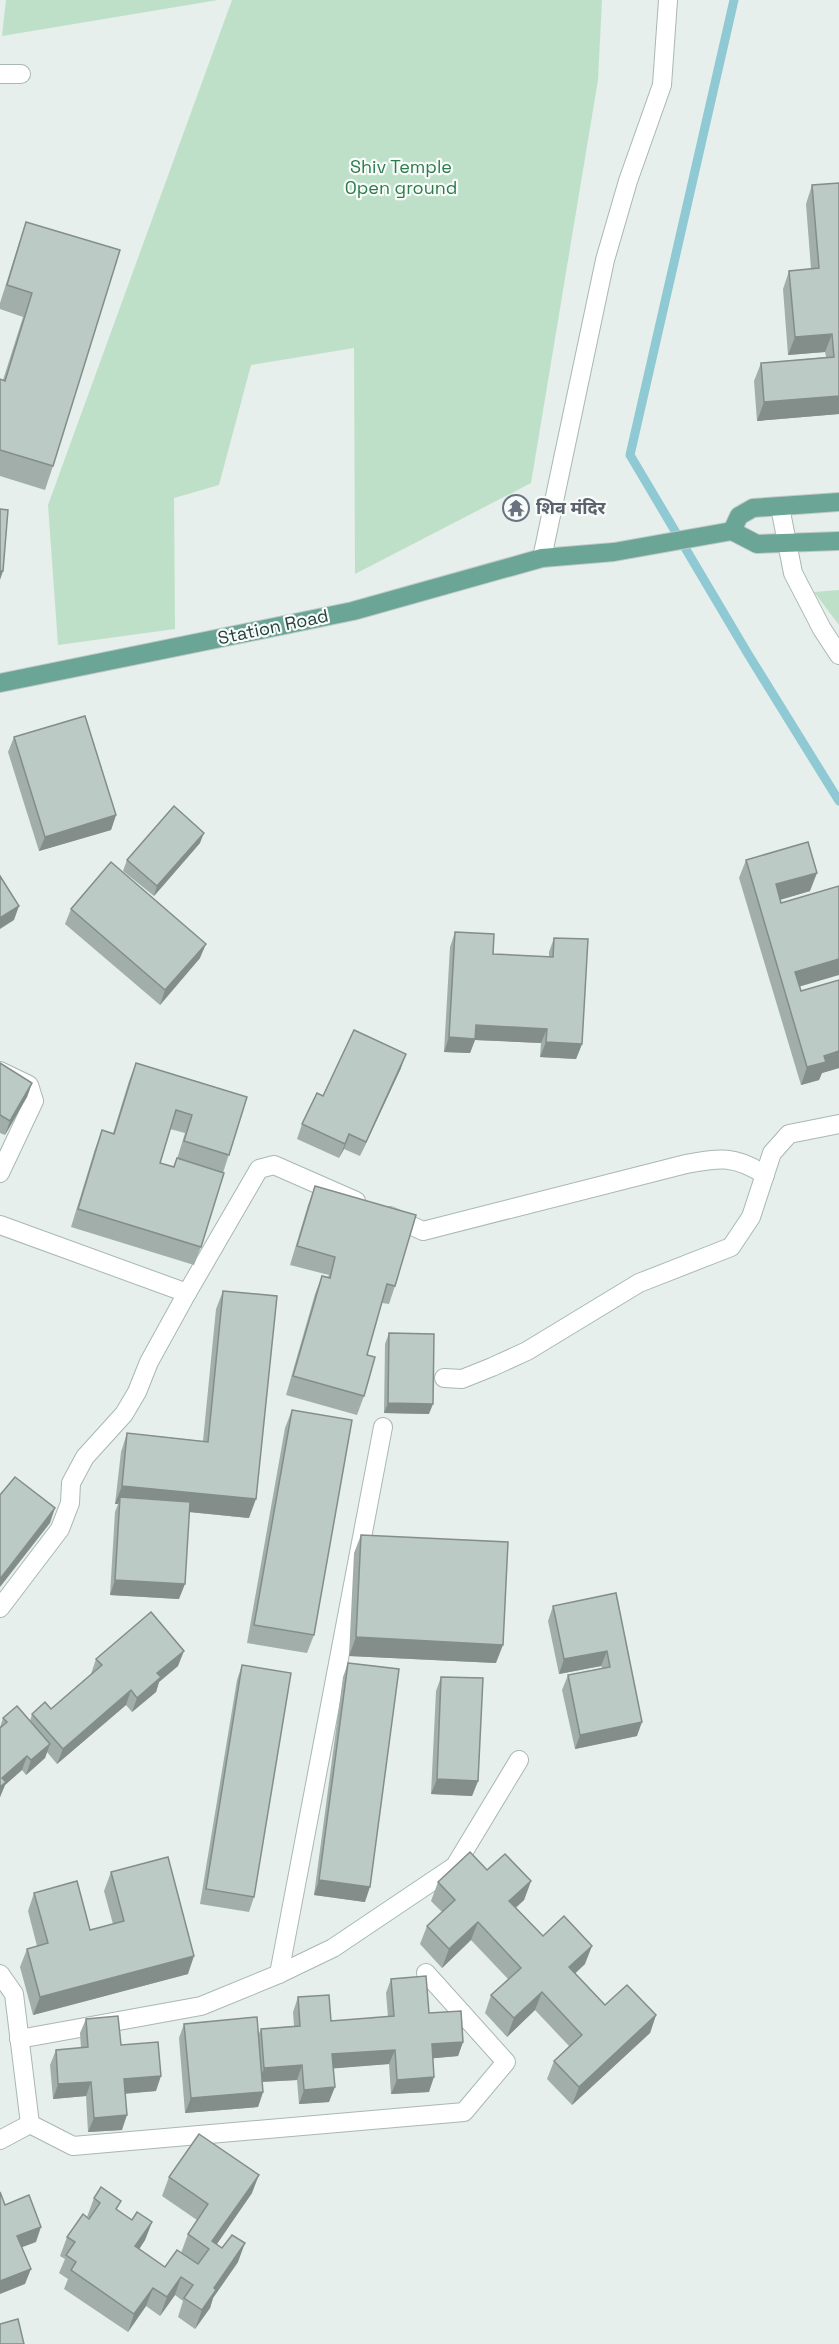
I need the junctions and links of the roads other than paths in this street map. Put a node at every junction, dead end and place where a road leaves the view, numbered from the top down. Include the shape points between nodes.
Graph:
1 (668, 0) edge
2 (0, 74) edge
3 (21, 74) dead end
4 (839, 502) edge
5 (780, 507) junction
6 (726, 532) junction
7 (839, 541) edge
8 (787, 544) junction
9 (542, 558) junction
10 (839, 655) edge
11 (0, 683) edge
12 (0, 1071) edge
13 (839, 1124) edge
14 (2, 1161) edge
15 (765, 1174) junction
16 (0, 1225) edge
17 (187, 1293) junction
18 (444, 1378) dead end
19 (383, 1427) dead end
20 (0, 1608) edge
21 (519, 1760) dead end
22 (426, 1973) dead end
23 (0, 1974) edge
24 (279, 1974) junction
25 (20, 2038) junction
26 (30, 2124) junction
27 (0, 2140) edge

1 - 9 street via 662,85 605,260
2 - 3 street
4 - 5 main road
5 - 6 main road via 744,512
5 - 8 street
6 - 8 main road via 757,544
6 - 9 main road, Station Road via 614,552
7 - 8 main road
8 - 10 street via 793,573
9 - 11 main road, Station Road via 353,611
12 - 14 street via 29,1086 34,1101
13 - 15 street via 789,1134 772,1153
15 - 17 street via 747,1163 719,1158 423,1232 274,1165 259,1169
15 - 18 street via 751,1217 731,1247 639,1283 501,1363 462,1379
16 - 17 street
17 - 20 street via 124,1414 86,1458 71,1483 70,1503 60,1529
19 - 24 street
21 - 24 street via 455,1866 333,1948
22 - 26 street via 506,2062 464,2112 73,2146
23 - 25 street via 14,1994
24 - 25 street via 201,2006
25 - 26 street
26 - 27 street

